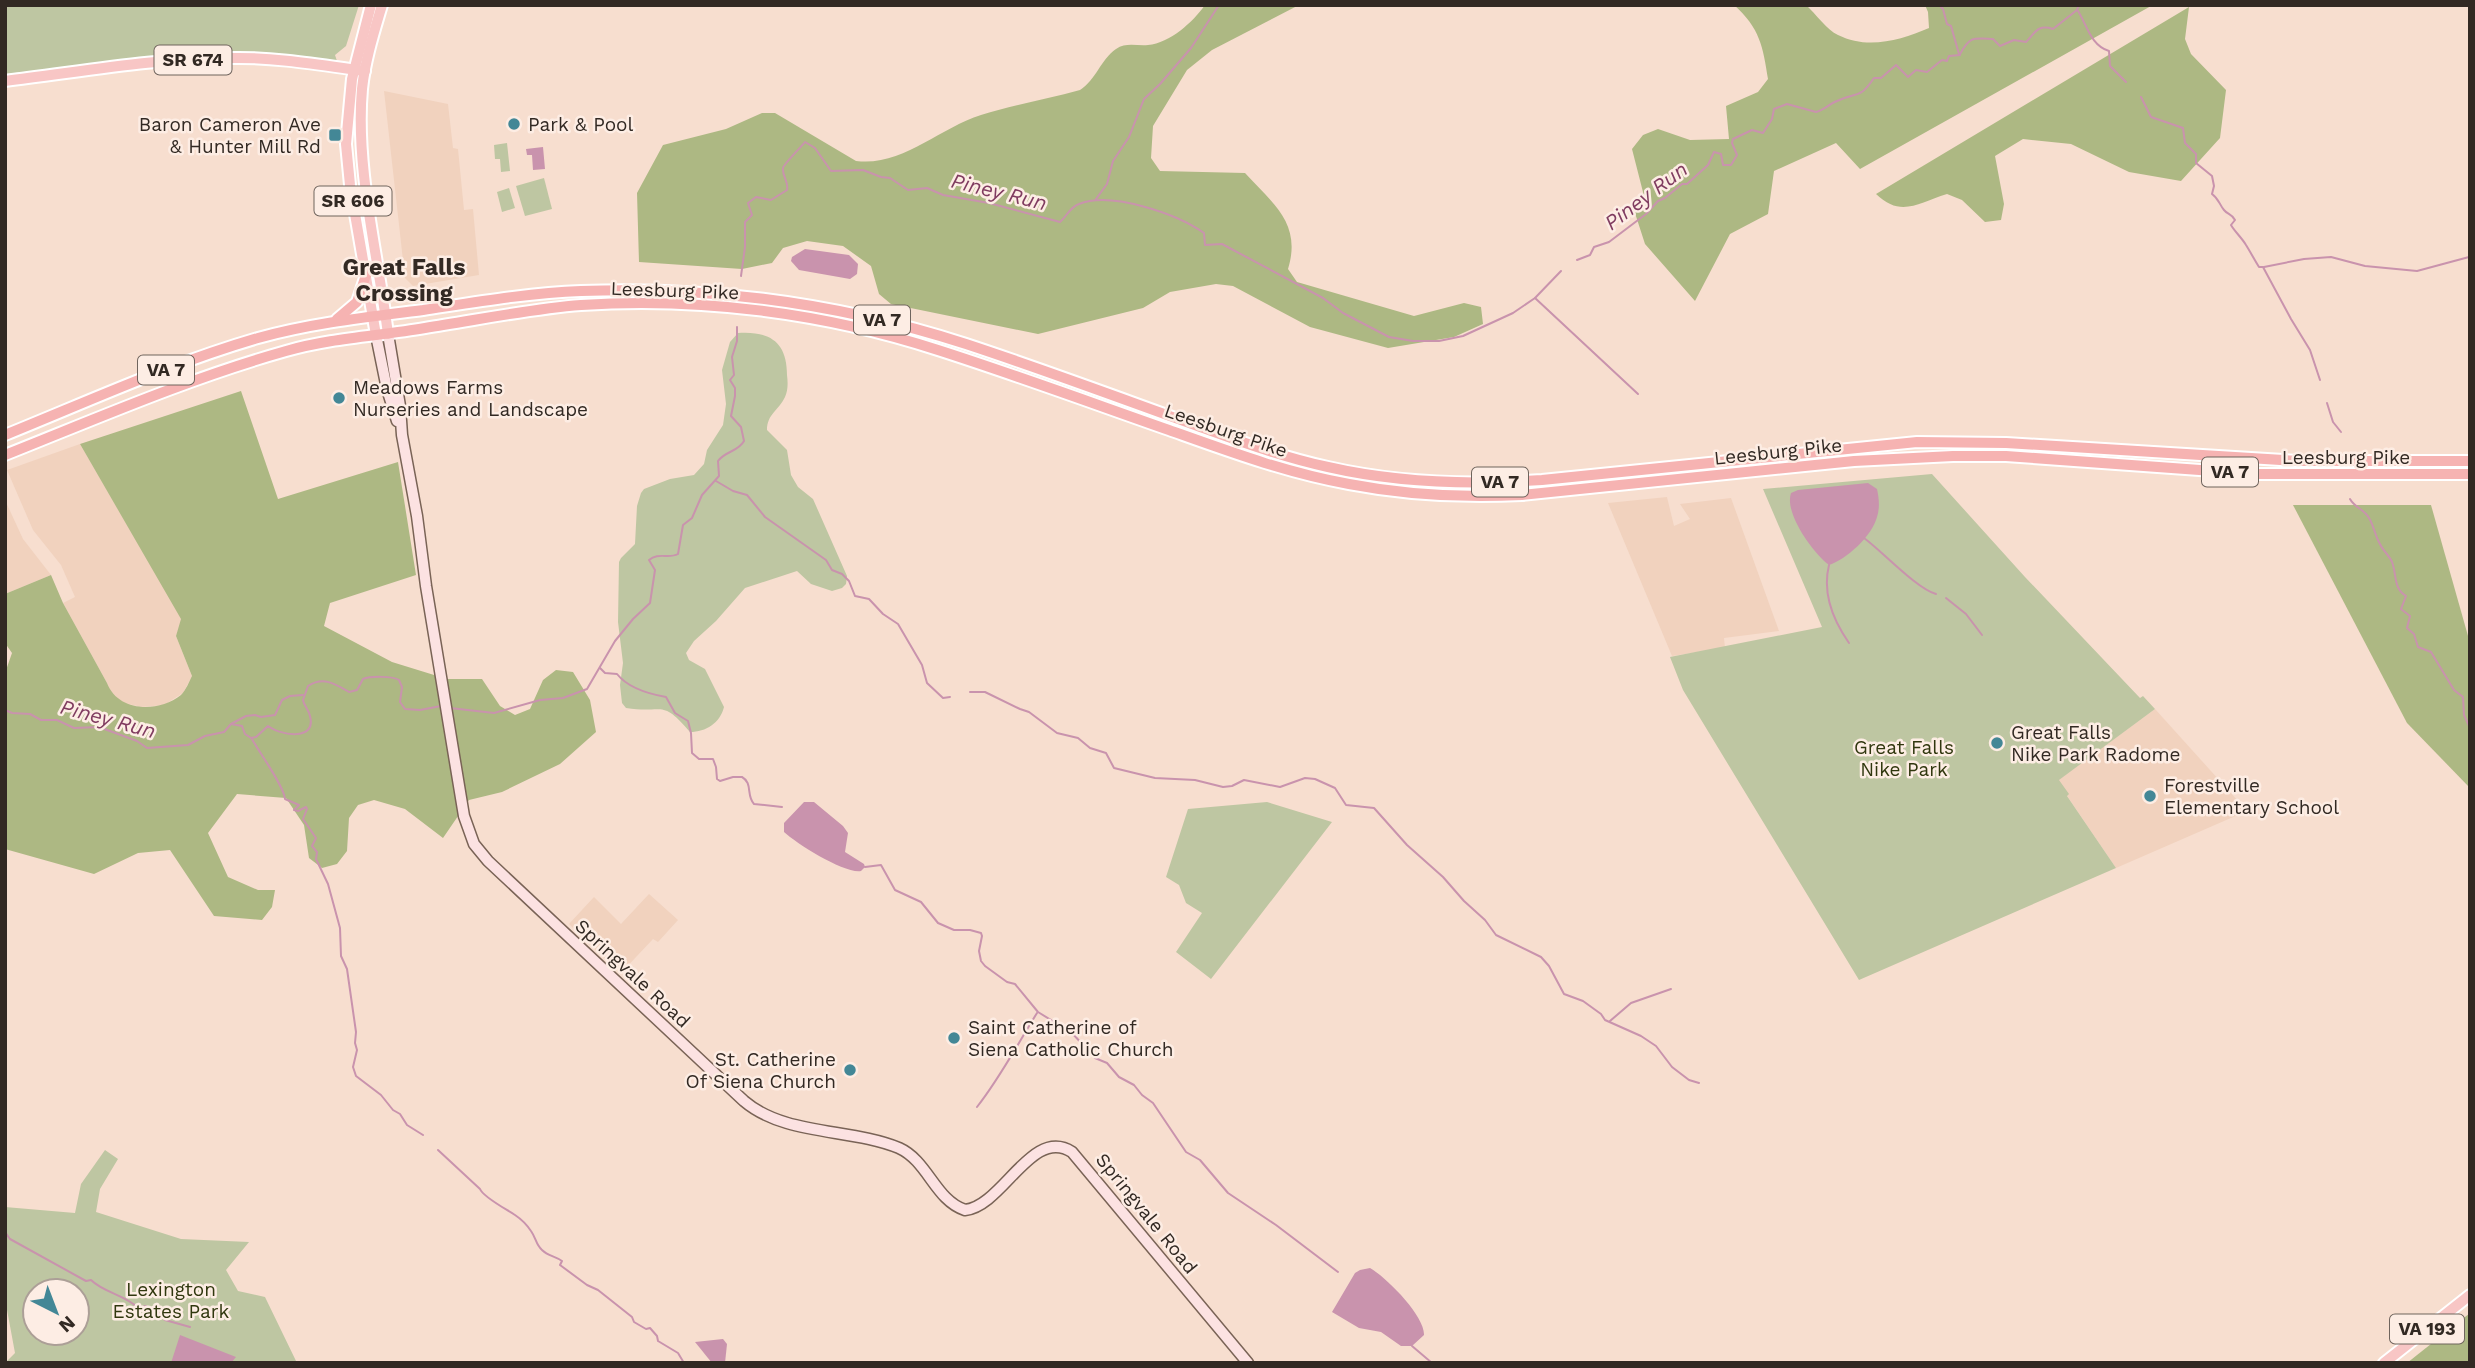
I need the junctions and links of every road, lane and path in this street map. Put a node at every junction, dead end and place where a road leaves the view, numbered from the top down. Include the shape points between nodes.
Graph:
1 (371, 5) edge
2 (383, 5) edge
3 (359, 71) junction
4 (5, 81) edge
5 (366, 275) junction
6 (385, 315) junction
7 (372, 316) junction
8 (332, 323) junction
9 (382, 335) junction
10 (5, 435) edge
11 (1191, 438) junction
12 (1270, 452) junction
13 (5, 455) edge
14 (2470, 461) edge
15 (1665, 467) junction
16 (2470, 474) edge
17 (1583, 489) junction
18 (2470, 1295) edge
19 (1248, 1363) edge
20 (2384, 1363) edge

1 - 3 main road, SR 606
2 - 3 main road, SR 606
3 - 4 main road, SR 674 via 228,58
3 - 5 main road, SR 606 via 347,127 347,164
3 - 6 main road, SR 606 via 364,167
5 - 7 main road, SR 606
5 - 8 highway via 357,302
6 - 7 highway, Leesburg Pike / VA 7
6 - 9 main road, SR 606
6 - 12 highway, Leesburg Pike / VA 7 via 578,291 692,292 793,302 877,319 968,345
7 - 8 highway, Leesburg Pike / VA 7
7 - 9 main road, SR 606
8 - 10 highway, Leesburg Pike / VA 7 via 208,354
9 - 11 highway, Leesburg Pike / VA 7 via 597,304 770,313 920,344
9 - 13 highway, Leesburg Pike / VA 7 via 291,350 225,369
9 - 19 main road, Springvale Road via 400,406 466,824 480,851 750,1107 769,1118 900,1149 920,1163 952,1203 965,1210 981,1205 1040,1150 1054,1145 1066,1148
11 - 12 highway via 1205,434 1246,449
11 - 17 highway, Leesburg Pike / VA 7 via 1290,471 1385,490 1496,496
12 - 15 highway, Leesburg Pike / VA 7 via 1354,472 1457,483
14 - 15 highway, Leesburg Pike / VA 7 via 2298,461 1917,442
15 - 17 highway via 1660,475
16 - 17 highway, Leesburg Pike / VA 7 via 2255,474 2006,456 1942,456
18 - 20 main road, VA 193

